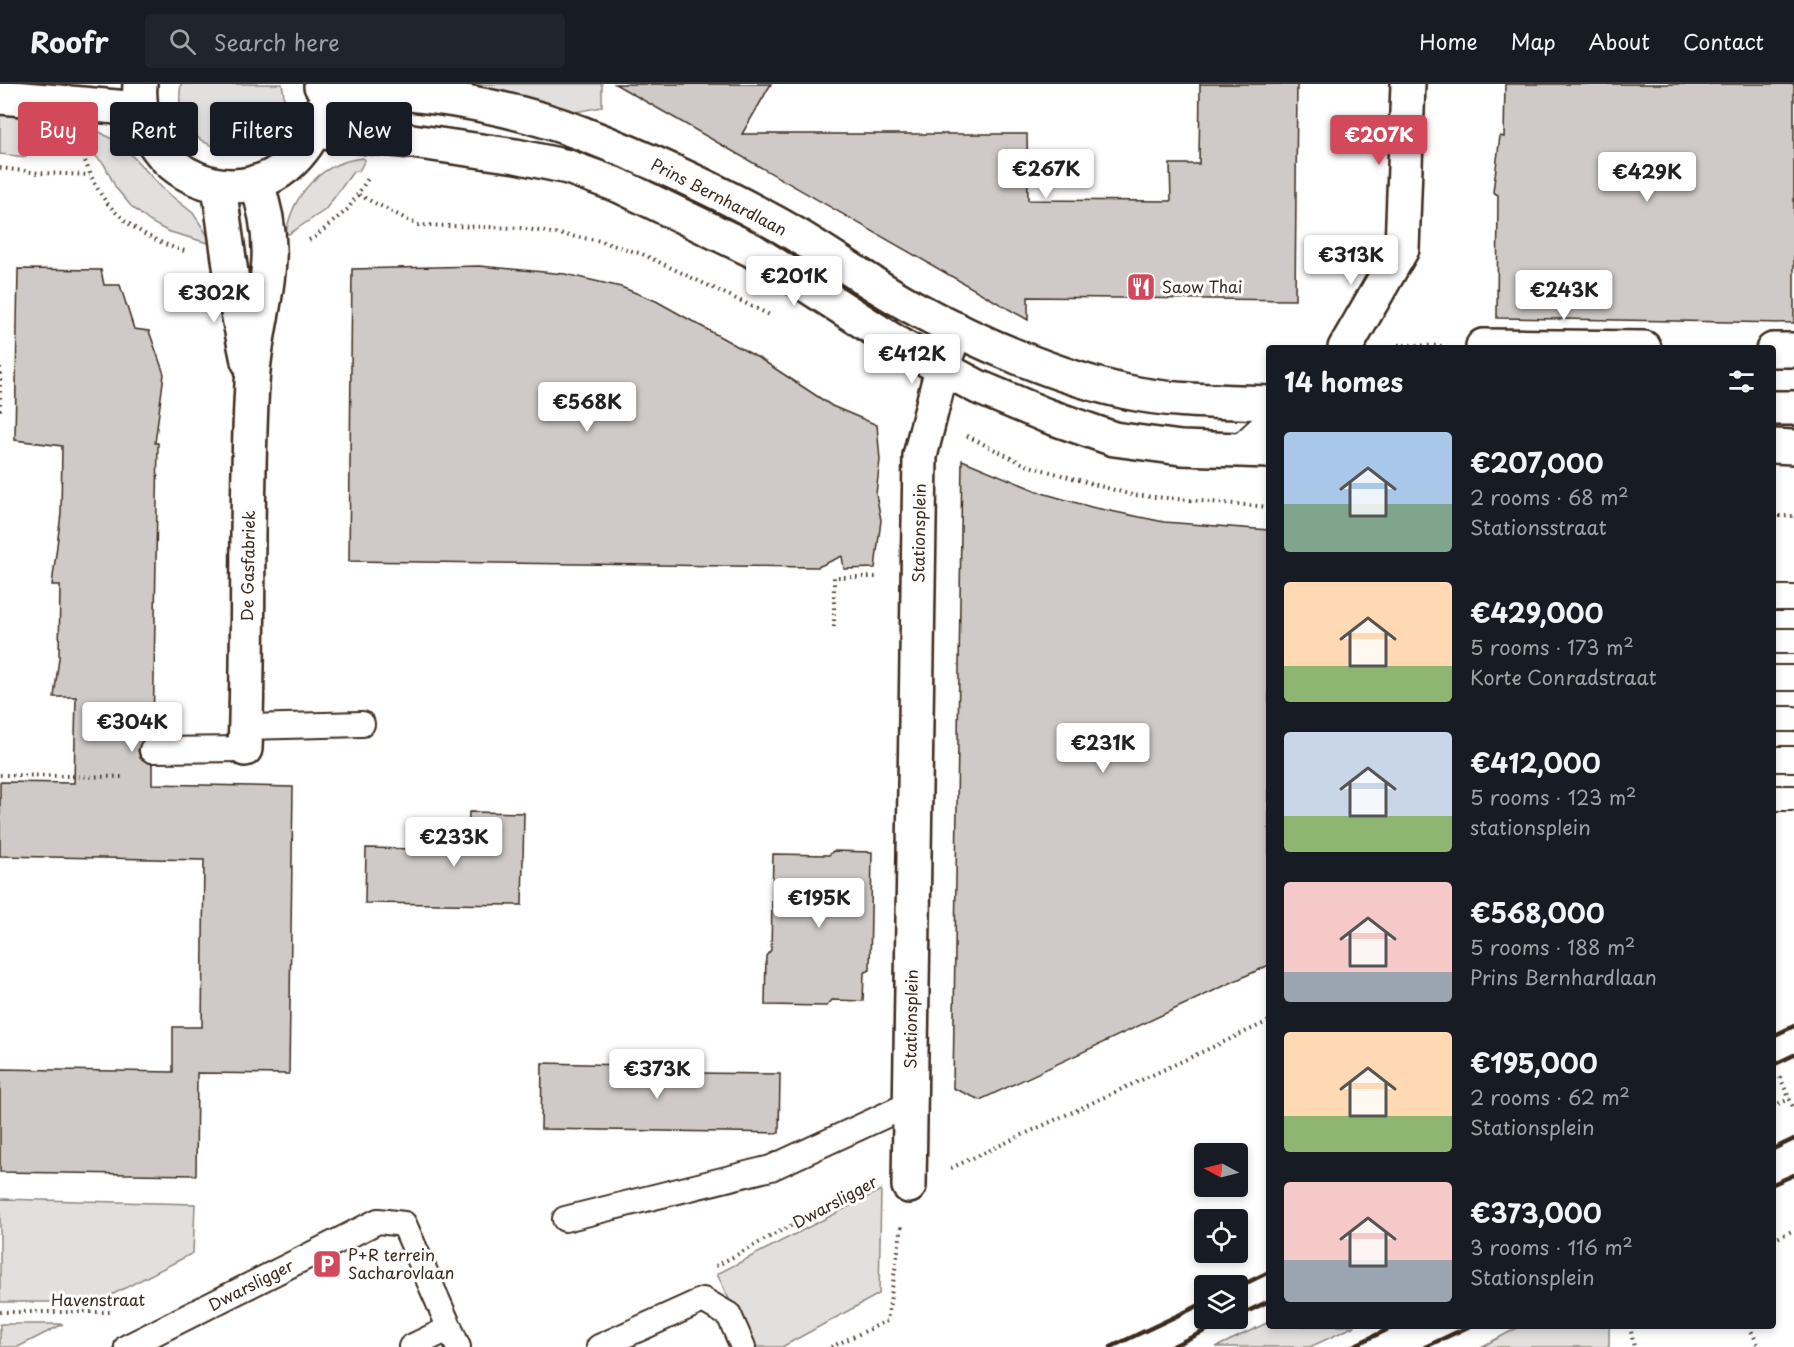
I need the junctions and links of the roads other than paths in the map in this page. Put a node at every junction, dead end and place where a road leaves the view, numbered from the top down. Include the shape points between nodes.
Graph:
1 (1408, 84) edge
2 (320, 85) edge
3 (0, 97) edge
4 (140, 97) edge
5 (314, 131) joint
6 (297, 156) edge
7 (256, 182) junction
8 (219, 186) junction
9 (956, 329) junction
10 (1347, 345) edge
11 (1776, 350) edge
12 (1794, 350) edge
13 (942, 368) junction
14 (252, 382) junction
15 (1266, 403) edge
16 (1776, 408) edge
17 (1794, 408) edge
18 (1266, 423) edge
19 (1776, 446) edge
20 (1794, 447) edge
21 (1236, 450) junction
22 (1266, 451) edge
23 (1776, 597) edge
24 (1794, 598) edge
25 (1776, 641) edge
26 (1794, 641) edge
27 (1776, 678) edge
28 (1794, 678) edge
29 (362, 718) dead end
30 (1776, 719) edge
31 (1794, 719) edge
32 (245, 730) junction
33 (152, 750) dead end
34 (1776, 759) edge
35 (1794, 759) edge
36 (1776, 798) edge
37 (1794, 798) edge
38 (910, 1104) junction
39 (909, 1186) road end
40 (565, 1219) dead end
41 (454, 1337) edge
42 (127, 1347) edge
43 (411, 1347) edge
44 (599, 1347) edge
45 (743, 1347) edge

1 - 10 main road via 1402,249
2 - 5 main road via 320,109
2 - 9 main road, Prins Bernhardlaan via 441,98 519,114 578,132 636,155 771,220 917,310
3 - 4 main road
4 - 8 main road via 146,128 167,161 191,177
5 - 13 main road, Prins Bernhardlaan via 516,156 567,167 620,186 752,250
6 - 7 main road via 275,174
7 - 8 main road
7 - 14 main road, De Gasfabriek via 266,208 271,254
8 - 14 main road, De Gasfabriek via 233,288
9 - 13 main road
9 - 15 main road, Prins Bernhardlaan via 1062,372 1127,392 1187,400
11 - 12 main road
13 - 21 main road, Prins Bernhardlaan via 1036,411 1114,439
13 - 38 main road, Stationsplein via 920,456
14 - 32 main road, De Gasfabriek
16 - 17 main road
18 - 21 lane
19 - 20 main road
21 - 22 main road, Prins Bernhardlaan
23 - 24 lane
25 - 26 lane
27 - 28 lane
29 - 32 lane
30 - 31 lane
32 - 33 lane
34 - 35 lane
36 - 37 lane
38 - 39 main road, Stationsplein
38 - 40 lane via 771,1168
41 - 42 lane, Dwarsligger via 404,1224 378,1221
41 - 43 lane, Dwarsligger
44 - 45 lane via 703,1300 729,1315

